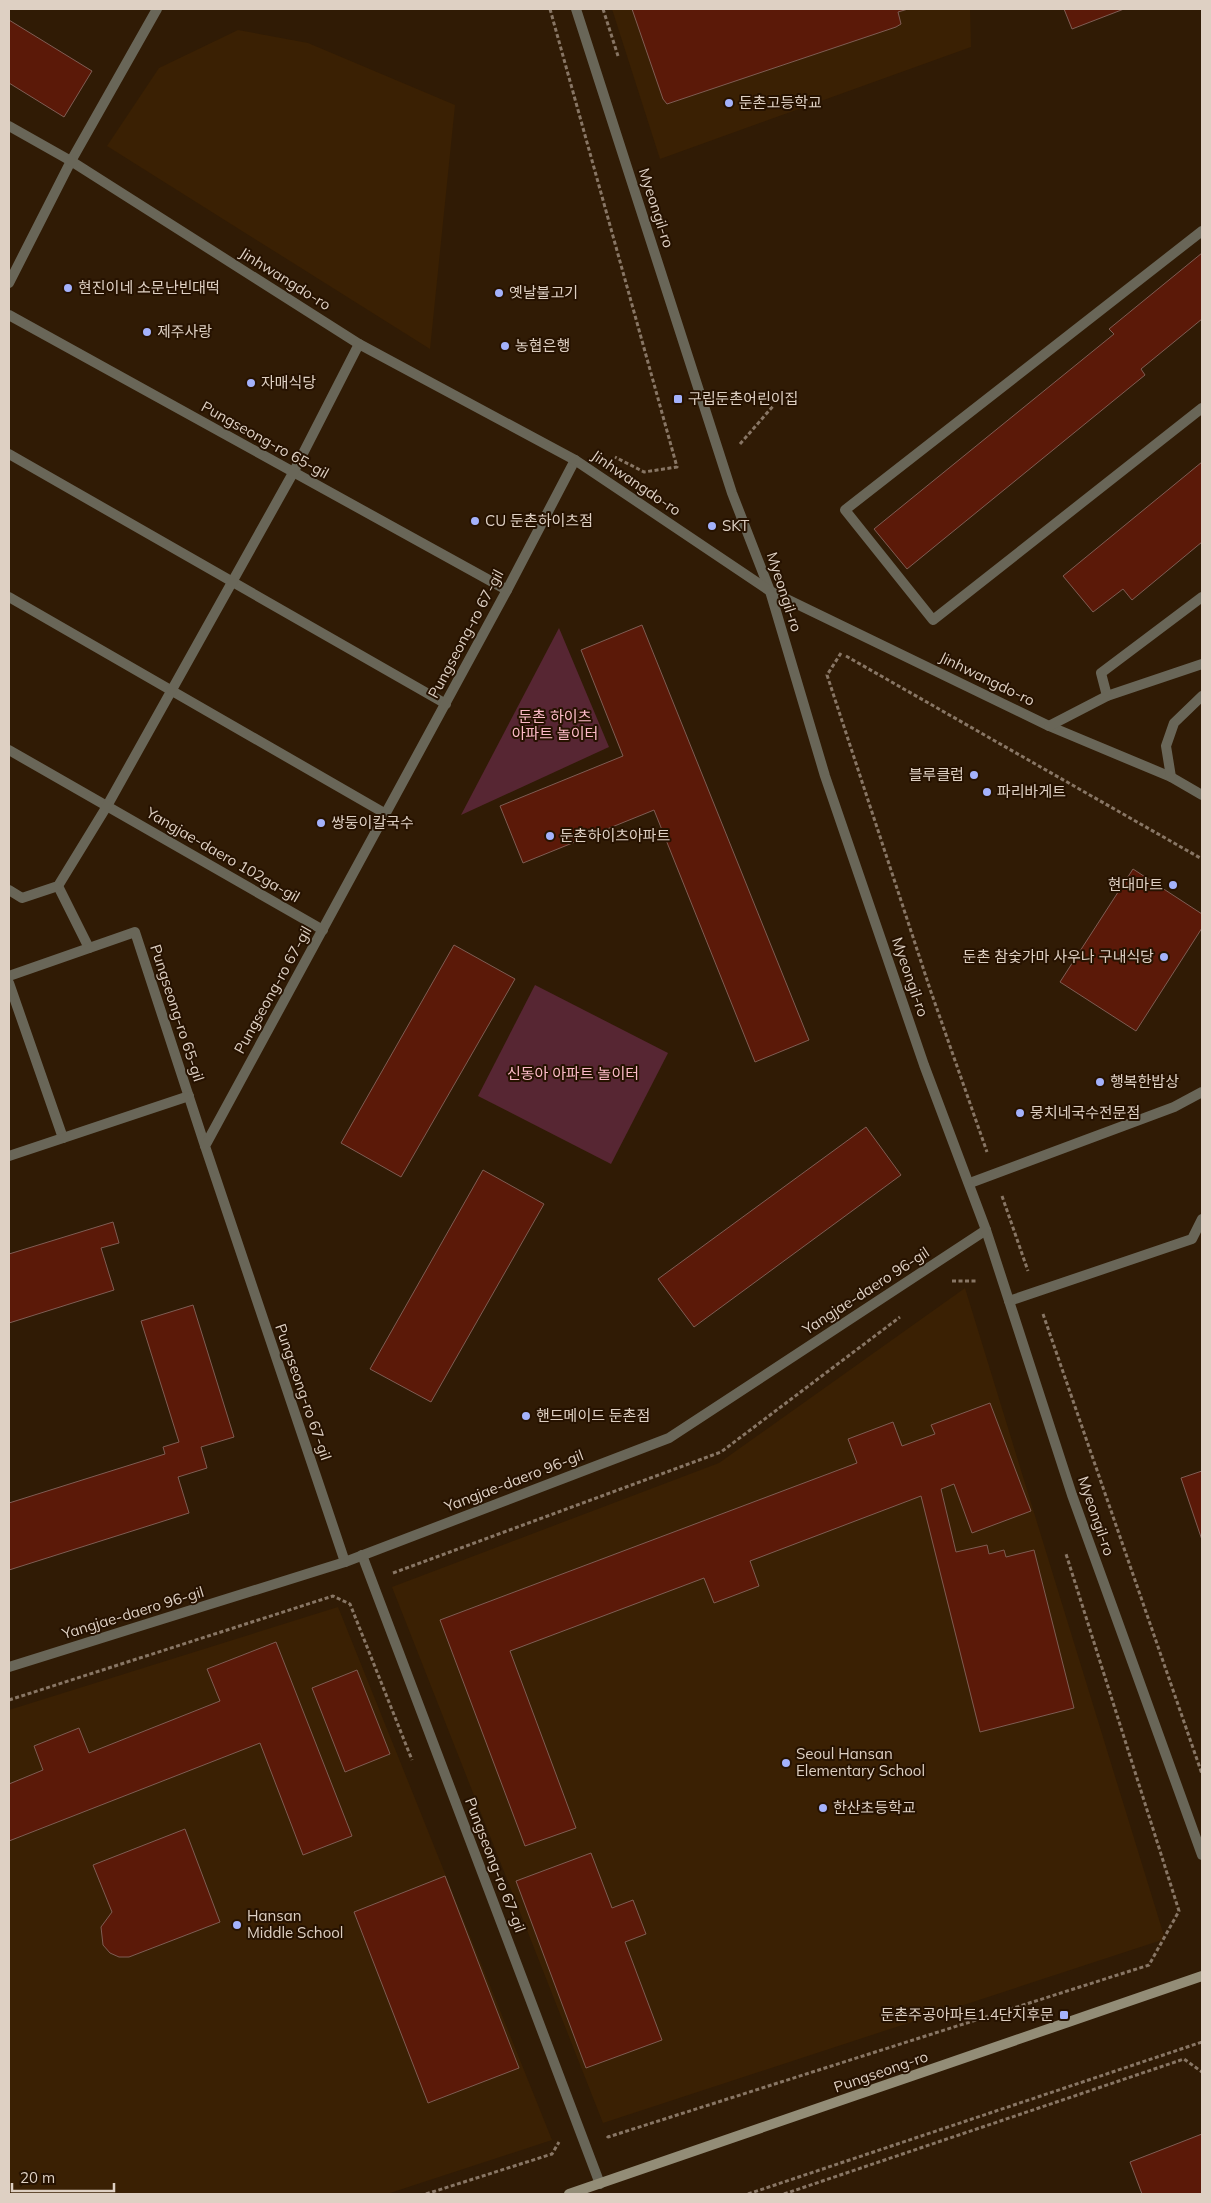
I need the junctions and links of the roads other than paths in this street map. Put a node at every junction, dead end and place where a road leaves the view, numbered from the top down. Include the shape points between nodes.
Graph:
1 (157, 9) edge
2 (576, 9) edge
3 (9, 126) edge
4 (71, 161) junction
5 (1202, 231) edge
6 (9, 283) edge
7 (9, 315) edge
8 (359, 344) junction
9 (1202, 408) edge
10 (9, 454) edge
11 (575, 460) junction
12 (292, 473) junction
13 (232, 582) junction
14 (507, 590) junction
15 (770, 591) junction
16 (9, 597) edge
17 (1202, 597) edge
18 (1202, 664) edge
19 (171, 692) junction
20 (1107, 696) junction
21 (1202, 696) edge
22 (446, 704) junction
23 (1049, 726) junction
24 (9, 750) edge
25 (1171, 777) junction
26 (1202, 795) edge
27 (107, 806) junction
28 (386, 814) junction
29 (58, 886) junction
30 (9, 890) edge
31 (323, 930) junction
32 (89, 948) junction
33 (9, 976) edge
34 (9, 983) edge
35 (1202, 1092) edge
36 (189, 1096) junction
37 (62, 1138) junction
38 (205, 1146) junction
39 (9, 1156) edge
40 (970, 1183) junction
41 (1202, 1219) edge
42 (986, 1230) junction
43 (1009, 1301) junction
44 (362, 1555) junction
45 (345, 1562) junction
46 (9, 1667) edge
47 (1202, 1855) edge
48 (1202, 1976) edge
49 (600, 2184) junction
50 (569, 2194) edge

1 - 4 street
2 - 15 street, Myeongil-ro via 732,493
3 - 4 street, Jinhwangdo-ro
4 - 6 street
4 - 8 street, Jinhwangdo-ro
5 - 9 street via 846,510 933,620
7 - 12 street, Pungseong-ro 65-gil
8 - 11 street, Jinhwangdo-ro
8 - 12 street
10 - 13 street
11 - 14 street, Pungseong-ro 67-gil
11 - 15 street, Jinhwangdo-ro
12 - 13 street
12 - 14 street, Pungseong-ro 65-gil
13 - 19 street
13 - 22 street
14 - 22 street, Pungseong-ro 67-gil
15 - 23 street, Jinhwangdo-ro
15 - 40 street, Myeongil-ro via 825,776 924,1065
16 - 19 street
17 - 20 street via 1101,673
18 - 20 street
19 - 27 street
19 - 28 street
20 - 23 street
21 - 25 street via 1174,723 1166,746
22 - 28 street, Pungseong-ro 67-gil
23 - 25 street, Jinhwangdo-ro
24 - 27 street, Yangjae-daero 102ga-gil
25 - 26 street, Jinhwangdo-ro
27 - 29 street
27 - 31 street, Yangjae-daero 102ga-gil
28 - 31 street, Pungseong-ro 67-gil
29 - 30 street via 22,898
29 - 32 street
31 - 38 street, Pungseong-ro 67-gil
32 - 33 street, Pungseong-ro 65-gil
32 - 36 street, Pungseong-ro 65-gil via 135,932
34 - 37 street
35 - 40 street via 1174,1107
36 - 37 street
36 - 38 street, Pungseong-ro 65-gil
37 - 39 street
38 - 45 street, Pungseong-ro 67-gil
40 - 42 street, Myeongil-ro
41 - 43 street via 1192,1239
42 - 43 street, Myeongil-ro
42 - 44 street, Yangjae-daero 96-gil via 669,1438
43 - 47 street, Myeongil-ro via 1072,1495
44 - 45 street, Yangjae-daero 96-gil
44 - 49 street, Pungseong-ro 67-gil
45 - 46 street, Yangjae-daero 96-gil
48 - 49 main road, Pungseong-ro
49 - 50 main road, Pungseong-ro

